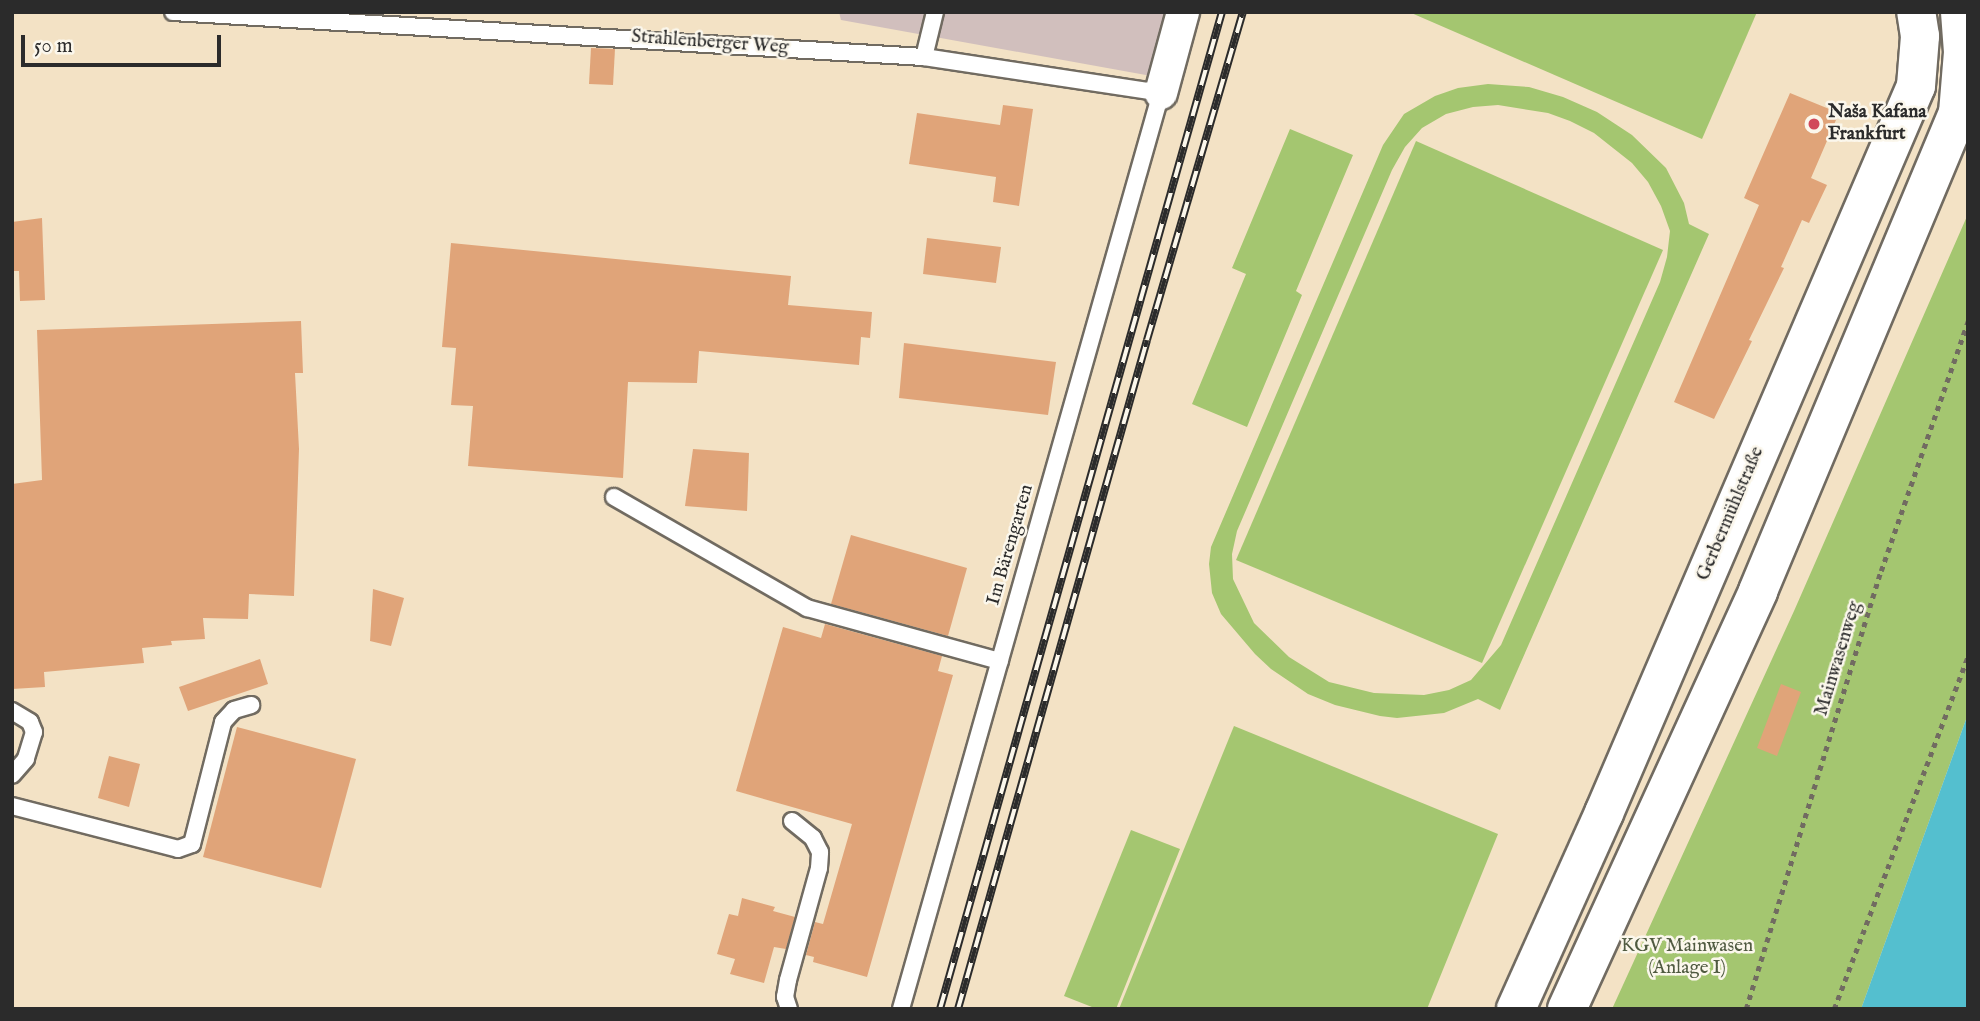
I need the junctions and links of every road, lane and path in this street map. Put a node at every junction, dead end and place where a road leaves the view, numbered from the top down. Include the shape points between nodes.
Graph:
1 (173, 12) edge
2 (935, 12) edge
3 (1183, 12) edge
4 (1916, 12) edge
5 (1960, 12) edge
6 (924, 57) junction
7 (1161, 93) junction
8 (1968, 321) edge
9 (614, 497) dead end
10 (1968, 656) edge
11 (1000, 661) junction
12 (251, 705) dead end
13 (12, 711) edge
14 (12, 775) edge
15 (12, 806) edge
16 (792, 821) dead end
17 (789, 1009) edge
18 (901, 1009) edge
19 (1516, 1009) edge
20 (1566, 1009) edge
21 (1746, 1009) edge
22 (1834, 1009) edge

1 - 6 lane, Strahlenberger Weg
2 - 6 lane
3 - 7 street
4 - 19 main road, Gerbermühlstraße via 1920,36 1916,86
5 - 20 main road via 1963,52 1958,113 1758,591
6 - 7 lane, Strahlenberger Weg
7 - 11 lane, Im Bärengarten
8 - 21 path, Mainwasenweg via 1881,571
9 - 11 lane via 807,608
10 - 22 path
11 - 18 lane, Im Bärengarten
12 - 15 lane via 234,710 223,722 192,844 178,849
13 - 14 lane via 30,722 34,732 26,759
16 - 17 lane via 813,838 820,852 788,980 785,997

